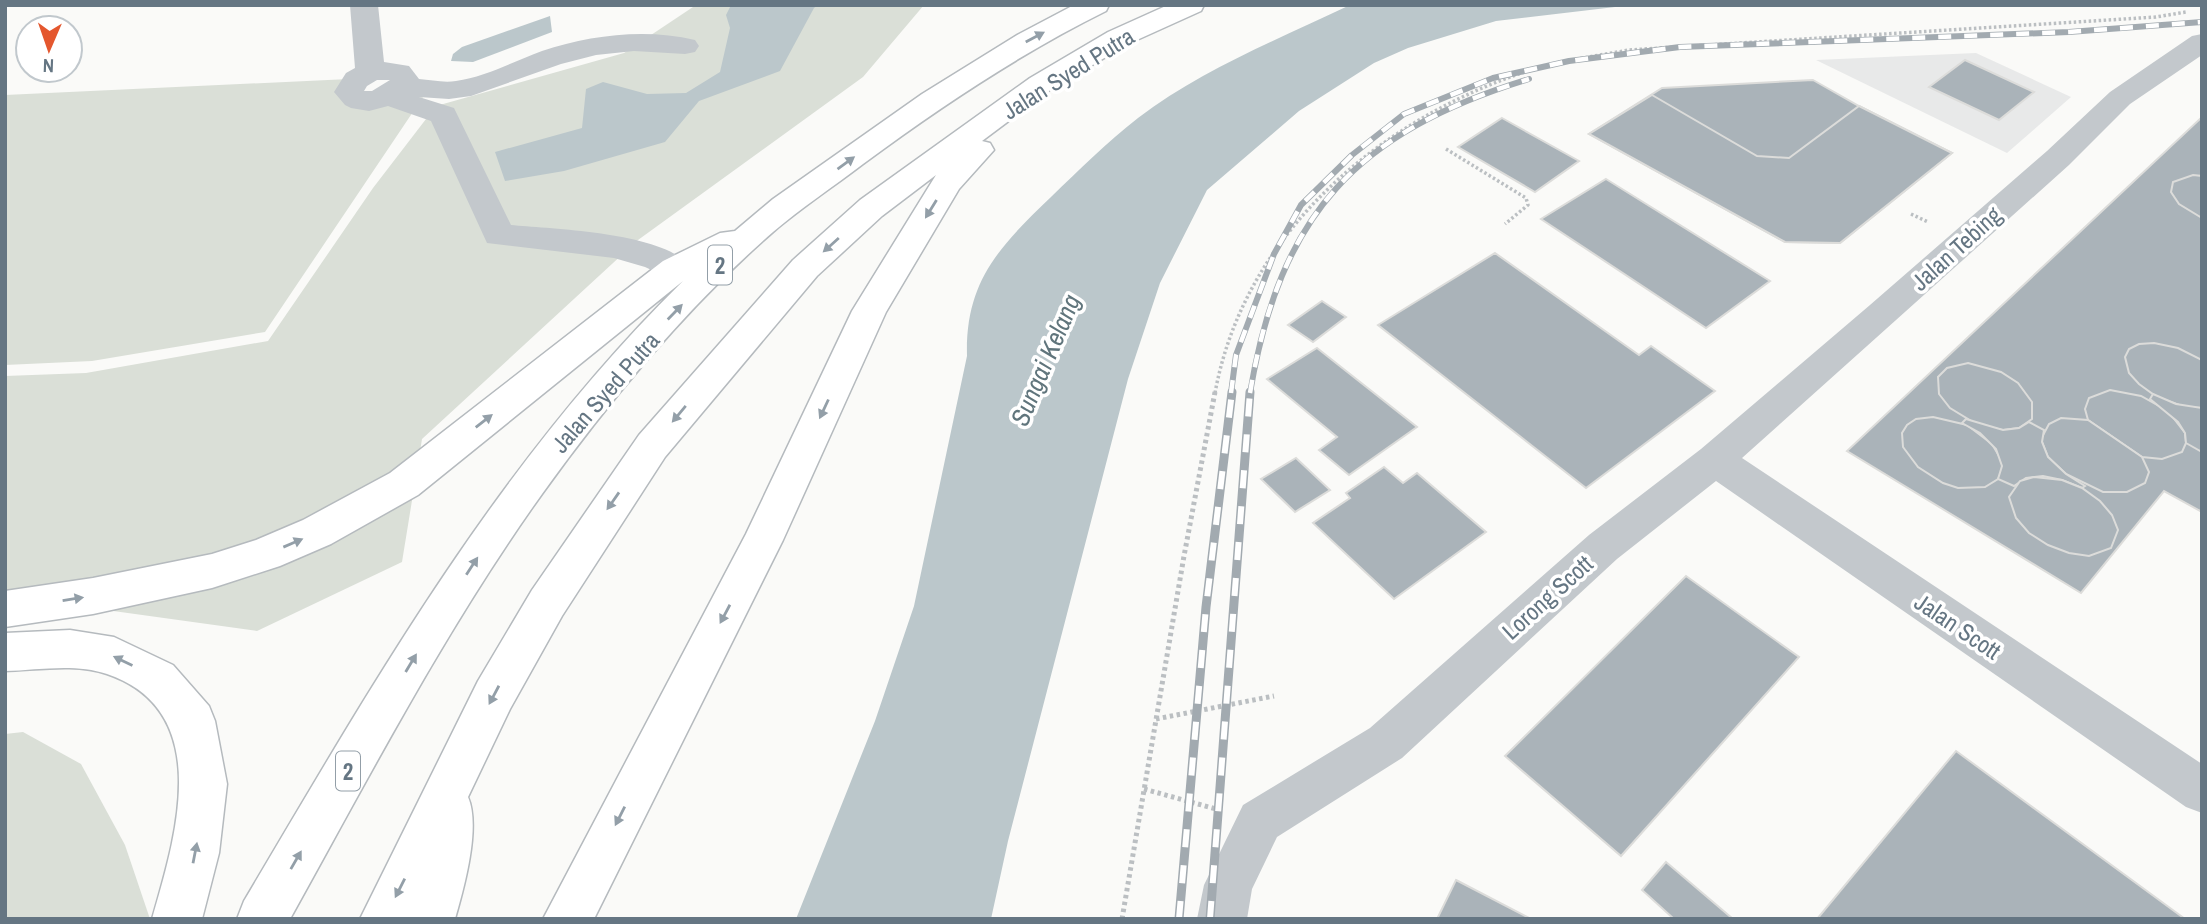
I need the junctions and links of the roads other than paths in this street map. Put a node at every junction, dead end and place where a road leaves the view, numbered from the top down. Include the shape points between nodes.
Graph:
1 (364, 5) edge
2 (1096, 5) edge
3 (1191, 5) edge
4 (2202, 42) edge
5 (685, 46) dead end
6 (1040, 84) junction
7 (386, 86) junction
8 (755, 230) junction
9 (675, 269) junction
10 (1715, 460) junction
11 (5, 609) edge
12 (5, 652) edge
13 (453, 783) junction
14 (2202, 791) edge
15 (438, 908) edge
16 (177, 919) edge
17 (262, 919) edge
18 (385, 919) edge
19 (568, 919) edge
20 (1222, 919) edge

1 - 7 street via 370,54
8 -> 2 main road, Jalan Syed Putra / 2 via 965,78
3 - 6 main road, Jalan Syed Putra via 1118,38
4 - 10 street, Jalan Tebing via 2120,98 2059,158
5 - 7 street via 664,42 581,49 456,90
6 -> 13 main road, Jalan Syed Putra via 871,208 805,268 652,446 547,603 494,695
6 -> 19 main road via 947,183 869,311 764,540
7 - 9 street via 443,115 499,235 637,250
8 - 9 main road
17 -> 8 main road, Jalan Syed Putra / 2 via 435,623 500,522 578,418
11 -> 9 main road via 212,571 317,532 404,484
10 - 14 street, Jalan Scott
10 - 20 street, Lorong Scott via 1603,547 1386,743 1260,821 1228,885
16 -> 12 main road via 195,853 204,784 193,721 158,679 114,656 70,649
13 - 15 main road
13 -> 18 main road, Jalan Syed Putra

